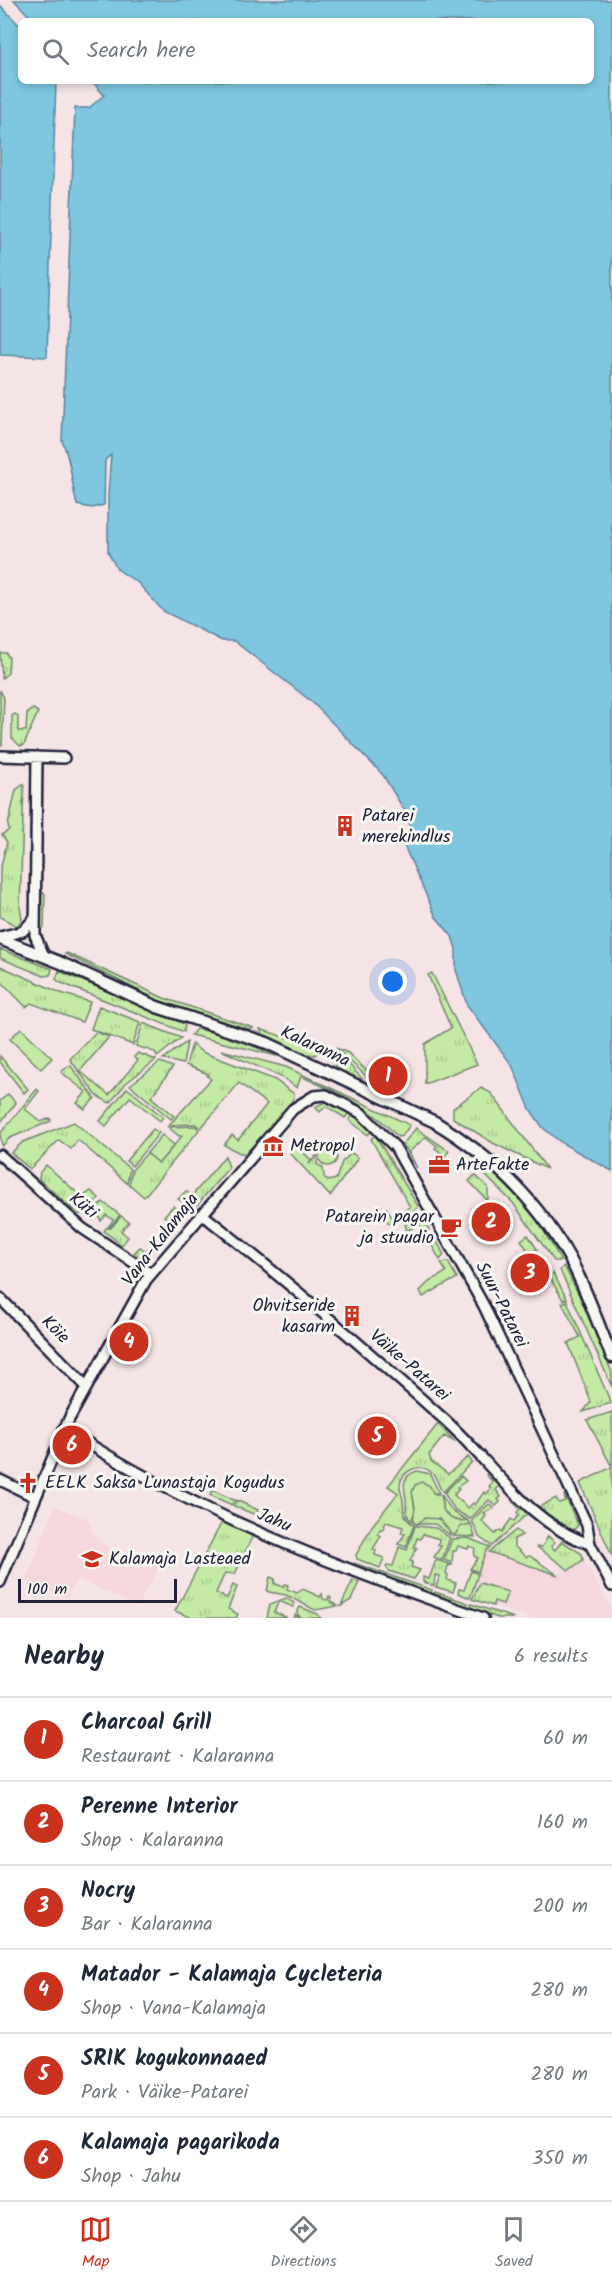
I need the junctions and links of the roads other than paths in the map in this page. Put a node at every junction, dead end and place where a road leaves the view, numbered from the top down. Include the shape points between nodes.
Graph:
1 (0, 756) edge
2 (38, 757) junction
3 (64, 758) dead end
4 (34, 919) junction
5 (0, 938) edge
6 (44, 956) junction
7 (303, 1102) joint
8 (0, 1155) edge
9 (202, 1214) junction
10 (151, 1274) junction
11 (0, 1298) edge
12 (612, 1357) edge
13 (86, 1386) junction
14 (64, 1428) junction
15 (0, 1480) edge
16 (35, 1497) junction
17 (590, 1544) junction
18 (0, 1582) edge
19 (612, 1586) edge
20 (483, 1618) edge

1 - 2 street
2 - 3 street
2 - 4 street
4 - 5 street via 23,931
4 - 6 street via 35,935
5 - 6 street, Kalaranna
6 - 12 street, Kalaranna via 157,1007 229,1029 317,1066 435,1122 480,1151 536,1207 570,1259
7 - 9 street, Vana-Kalamaja
7 - 17 street, Suur-Patarei via 317,1095 338,1100 361,1113 395,1147 520,1378 587,1525
8 - 10 street, Küti via 82,1228
9 - 10 street, Vana-Kalamaja
9 - 17 street, Väike-Patarei via 449,1423 535,1511 572,1538
10 - 13 street, Vana-Kalamaja
11 - 13 street, Köie
13 - 14 street, Vana-Kalamaja
14 - 16 street, Vana-Kalamaja
14 - 20 street, Jahu via 141,1476 222,1517 358,1575
15 - 16 street
16 - 18 street, Vana-Kalamaja
17 - 19 street, Suur-Patarei

